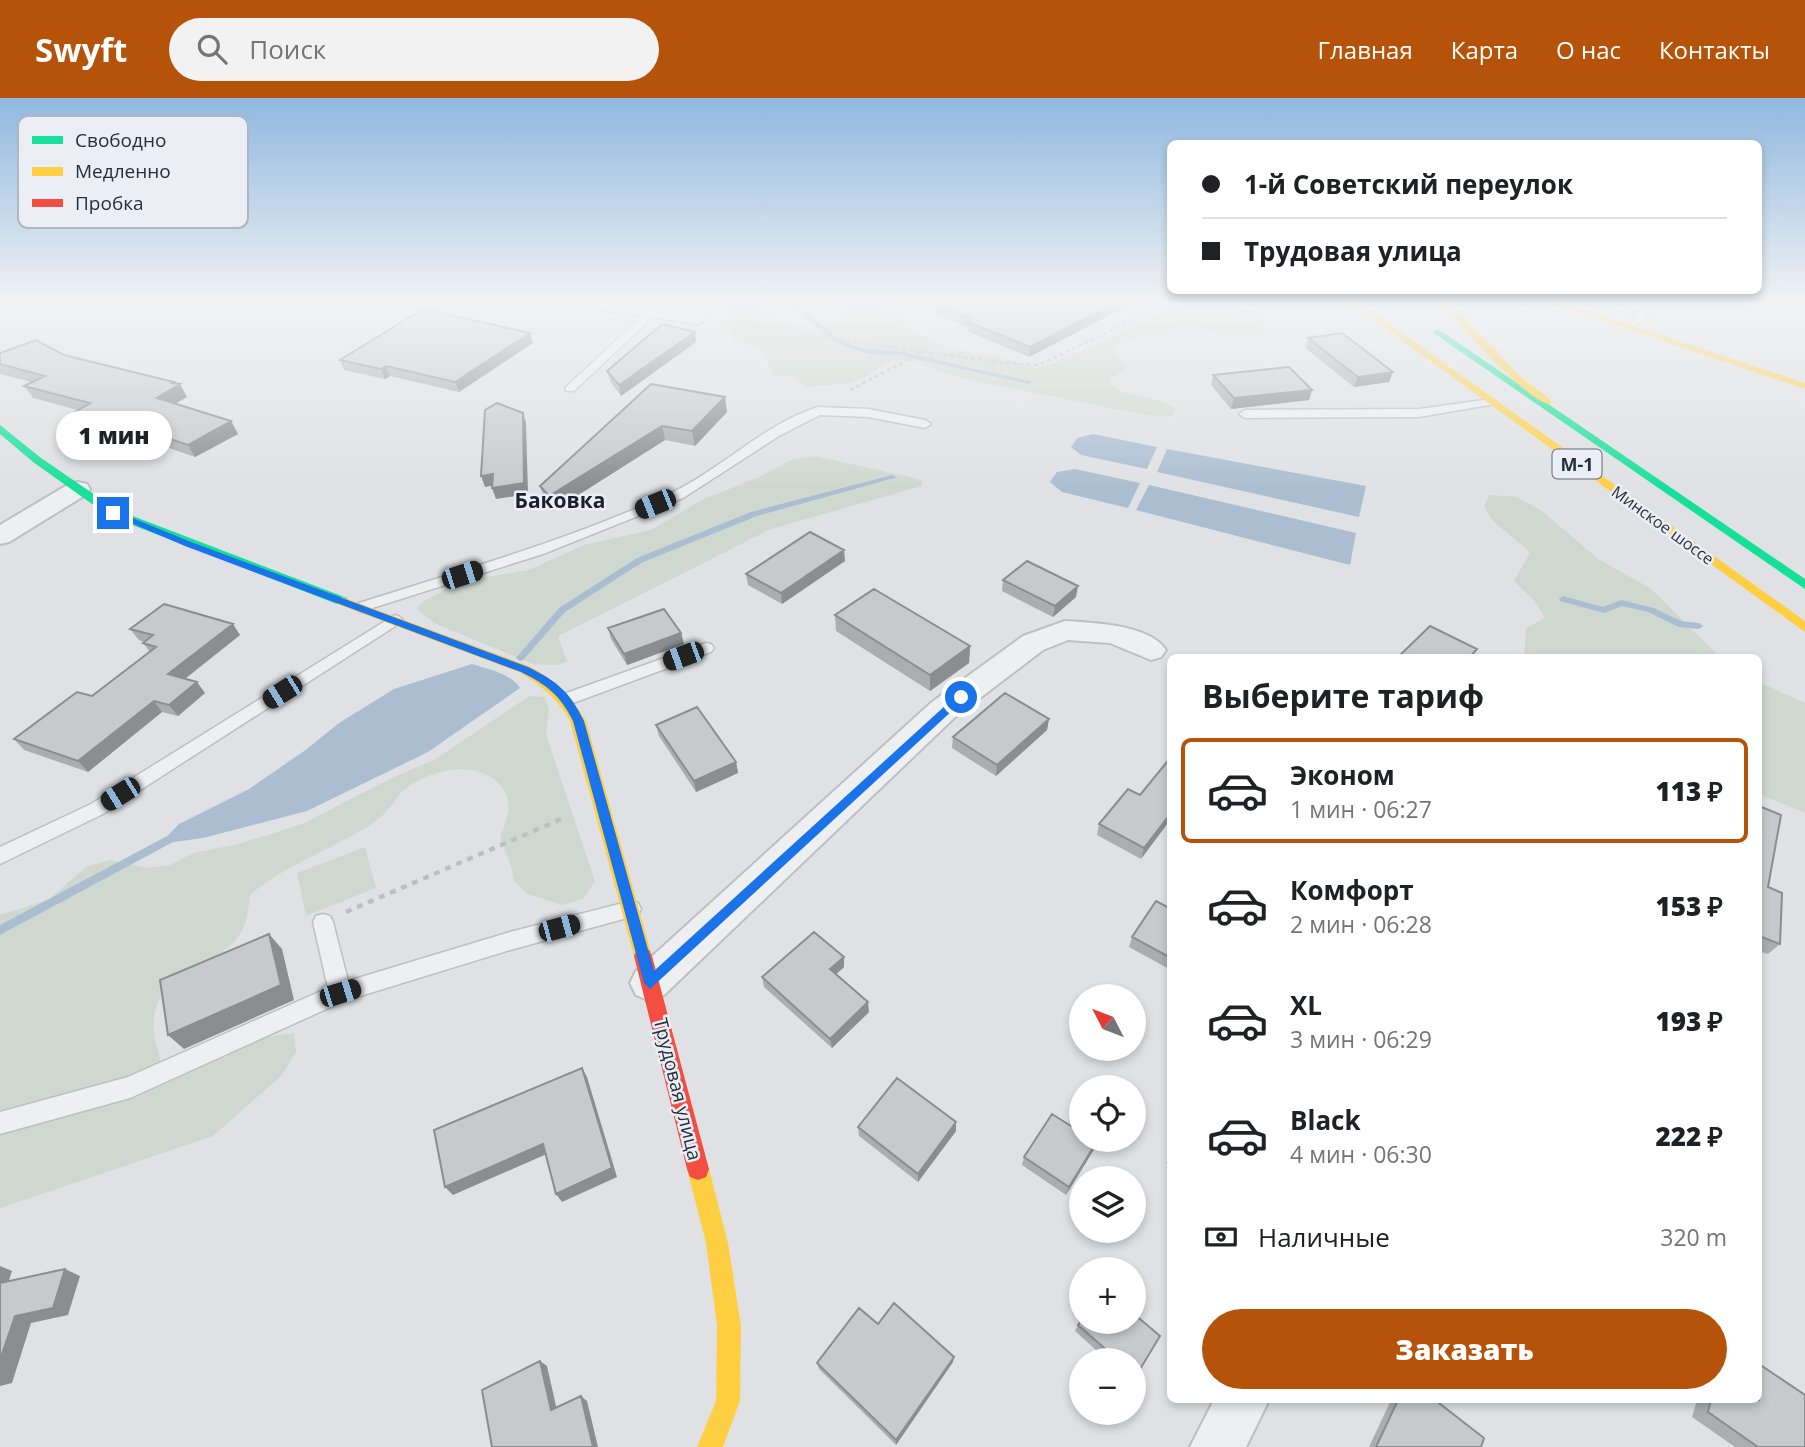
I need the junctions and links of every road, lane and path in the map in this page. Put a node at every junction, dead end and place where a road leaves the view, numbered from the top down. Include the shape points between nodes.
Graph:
1 (598, 363) edge
2 (903, 363) edge
3 (1002, 363) edge
4 (1043, 363) edge
5 (1437, 363) edge
6 (1483, 363) edge
7 (1502, 363) edge
8 (1734, 363) edge
9 (1805, 386) edge
10 (570, 389) dead end
11 (1491, 402) junction
12 (818, 411) junction
13 (1245, 414) edge
14 (925, 424) dead end
15 (0, 428) edge
16 (1604, 447) junction
17 (78, 489) junction
18 (0, 537) edge
19 (1805, 585) edge
20 (361, 607) junction
21 (396, 620) junction
22 (1805, 628) edge
23 (706, 648) dead end
24 (1151, 650) dead end
25 (568, 699) junction
26 (602, 802) junction
27 (0, 856) edge
28 (631, 909) junction
29 (323, 922) joint
30 (650, 983) junction
31 (340, 993) junction
32 (0, 1123) edge
33 (1241, 1403) edge
34 (710, 1447) edge
35 (1217, 1447) edge

1 - 10 lane
2 - 12 path
3 - 4 path
5 - 11 main road, Минское шоссе / М-1
6 - 16 main road, Минское шоссе / М-1
7 - 16 main road
8 - 9 main road
11 - 13 lane via 1419,413
11 - 22 main road, Минское шоссе / М-1
12 - 14 lane via 868,413
12 - 20 lane via 678,495 538,551
15 - 17 main road, Трудовая улица
16 - 19 main road, Минское шоссе / М-1
17 - 18 street
17 - 20 main road, Трудовая улица via 113,513
20 - 21 main road, Трудовая улица
21 - 25 main road, Трудовая улица via 524,669
21 - 27 lane via 97,809
23 - 25 lane
24 - 30 street via 1115,634 1065,630 1033,643 943,710
25 - 26 main road, Трудовая улица via 579,721
26 - 28 main road, Трудовая улица
26 - 29 path
28 - 30 main road, Трудовая улица
28 - 31 lane
29 - 31 lane
30 - 34 main road, Трудовая улица via 717,1243 729,1326 728,1401
31 - 32 lane via 130,1087
33 - 35 street

